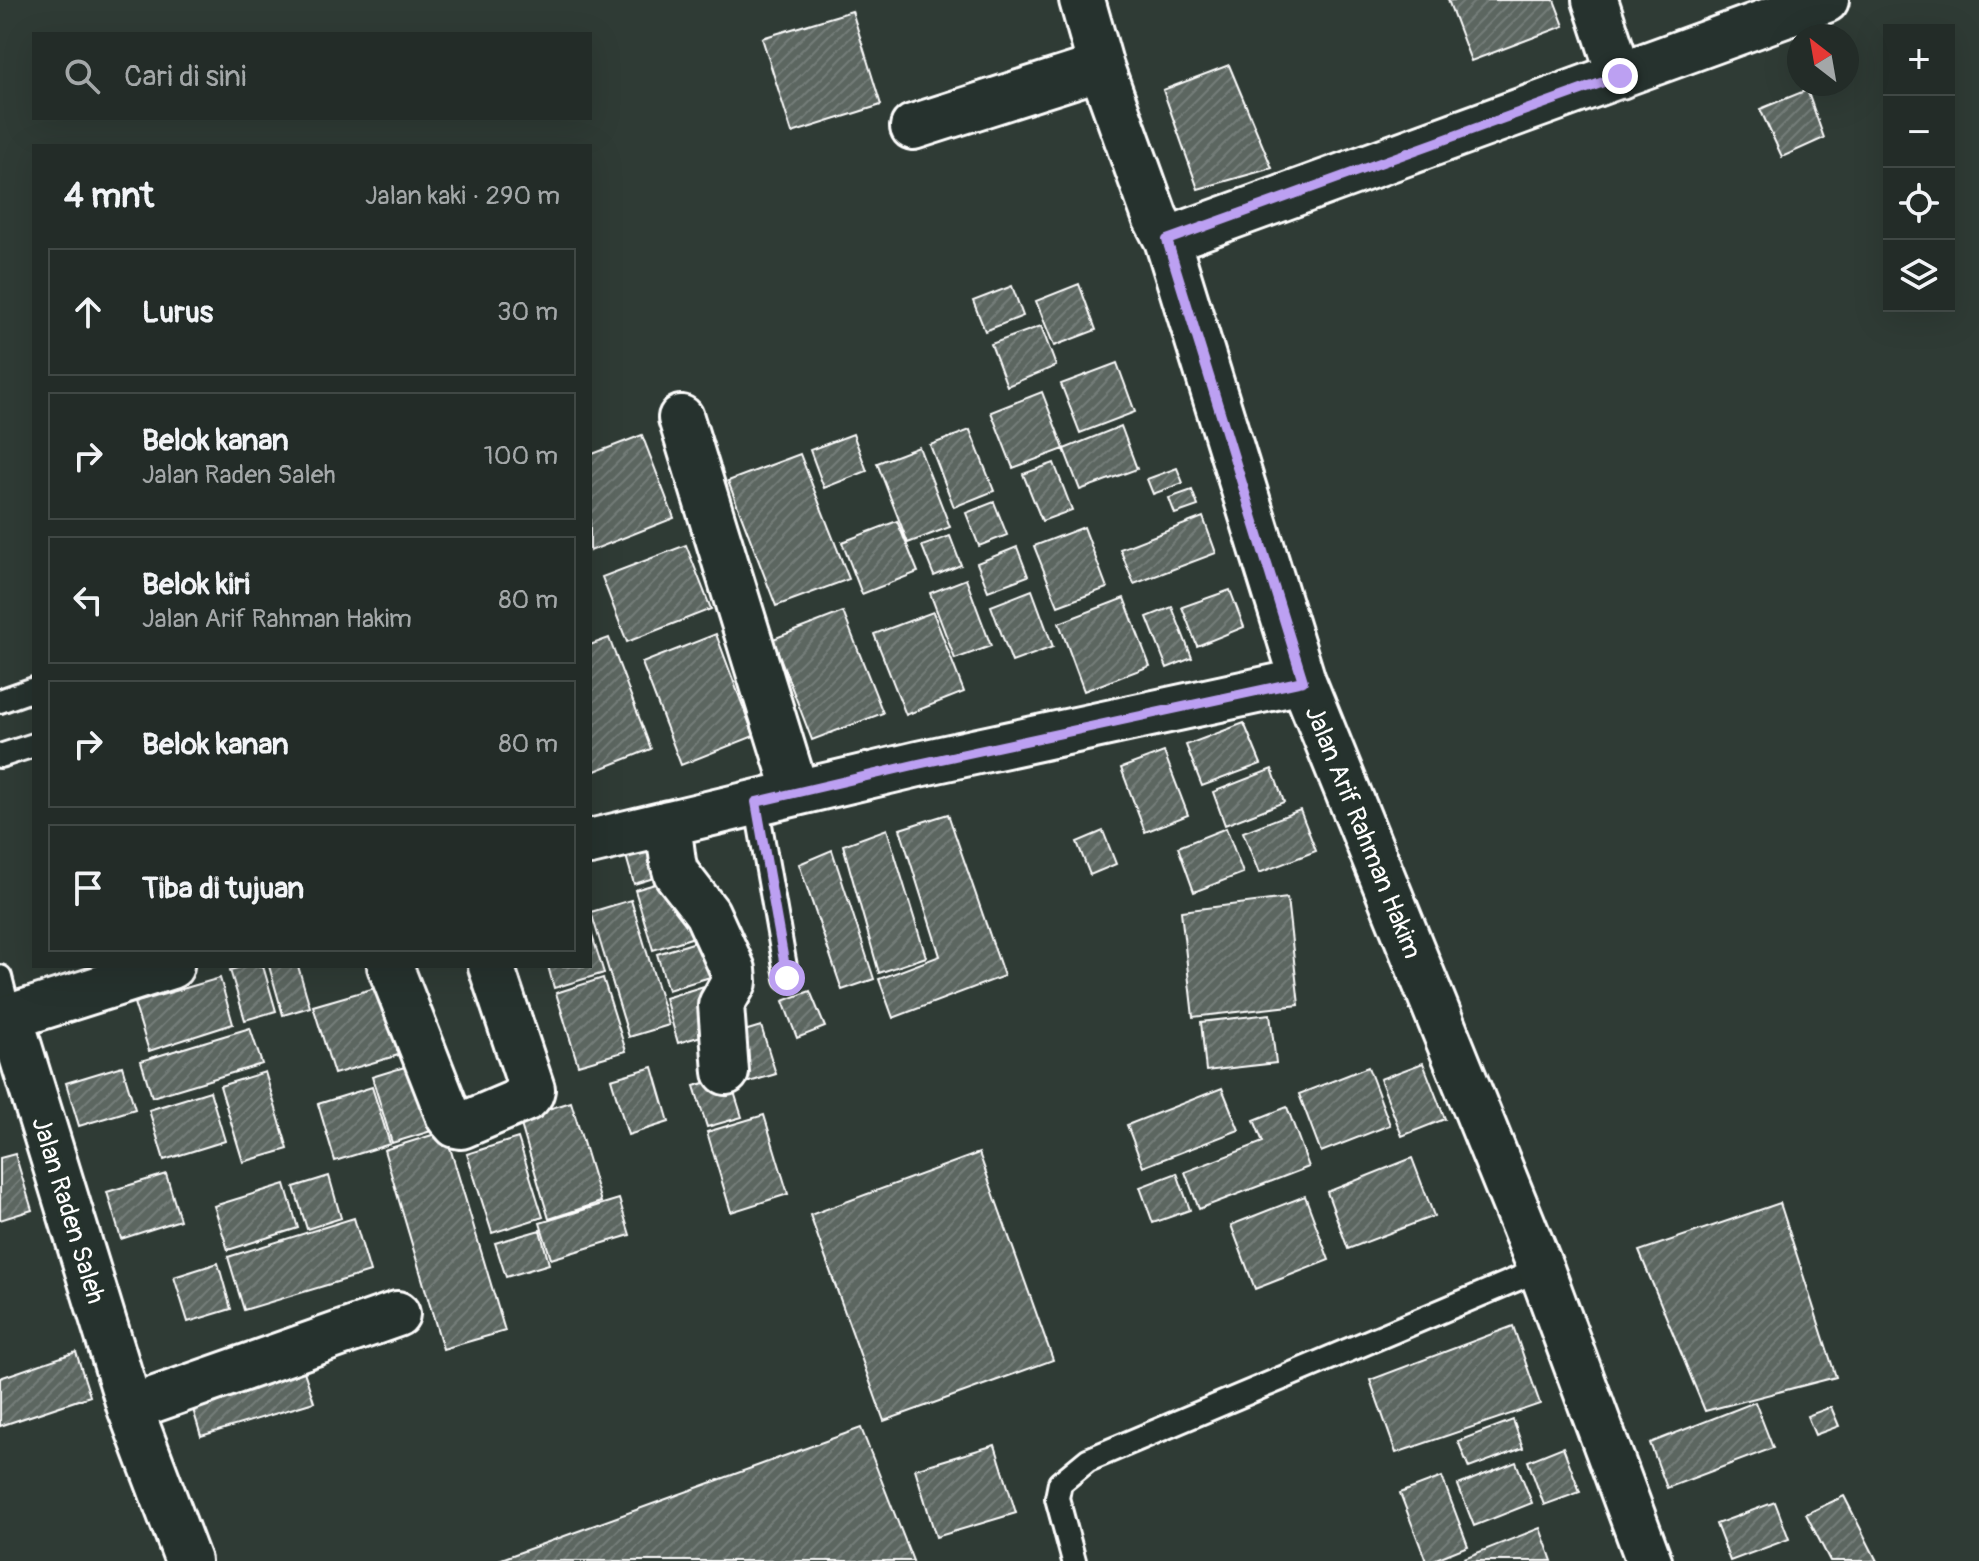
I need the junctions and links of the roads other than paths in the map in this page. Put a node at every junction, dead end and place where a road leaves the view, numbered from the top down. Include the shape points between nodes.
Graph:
1 (1082, 0) edge
2 (1595, 0) edge
3 (1799, 5) edge
4 (1101, 67) junction
5 (1620, 76) junction
6 (913, 127) dead end
7 (1167, 240) junction
8 (681, 418) dead end
9 (1303, 681) junction
10 (32, 690) edge
11 (0, 701) edge
12 (32, 746) edge
13 (0, 756) edge
14 (776, 797) junction
15 (668, 823) junction
16 (592, 842) edge
17 (162, 968) edge
18 (391, 968) edge
19 (492, 968) edge
20 (787, 978) dead end
21 (3, 1005) edge
22 (726, 1072) dead end
23 (1541, 1269) junction
24 (397, 1314) dead end
25 (130, 1408) junction
26 (188, 1561) edge
27 (1074, 1561) edge
28 (1649, 1561) edge

1 - 4 street, Jalan Arif Rahman Hakim
2 - 5 street
3 - 5 street
4 - 6 street
4 - 7 street, Jalan Arif Rahman Hakim
5 - 7 street
7 - 9 street, Jalan Arif Rahman Hakim
8 - 14 street
9 - 14 street
9 - 23 street, Jalan Arif Rahman Hakim
10 - 11 lane
12 - 13 lane
14 - 15 street
14 - 20 lane
15 - 16 street
15 - 22 street via 676,873 707,913 733,970 734,982 721,1005
17 - 21 street, Jalan Raden Saleh
18 - 19 street via 449,1117 461,1126 527,1098 532,1089
21 - 25 street, Jalan Raden Saleh
23 - 27 lane via 1088,1460 1060,1483 1057,1498
23 - 28 street, Jalan Arif Rahman Hakim
24 - 25 street
25 - 26 street, Jalan Raden Saleh

